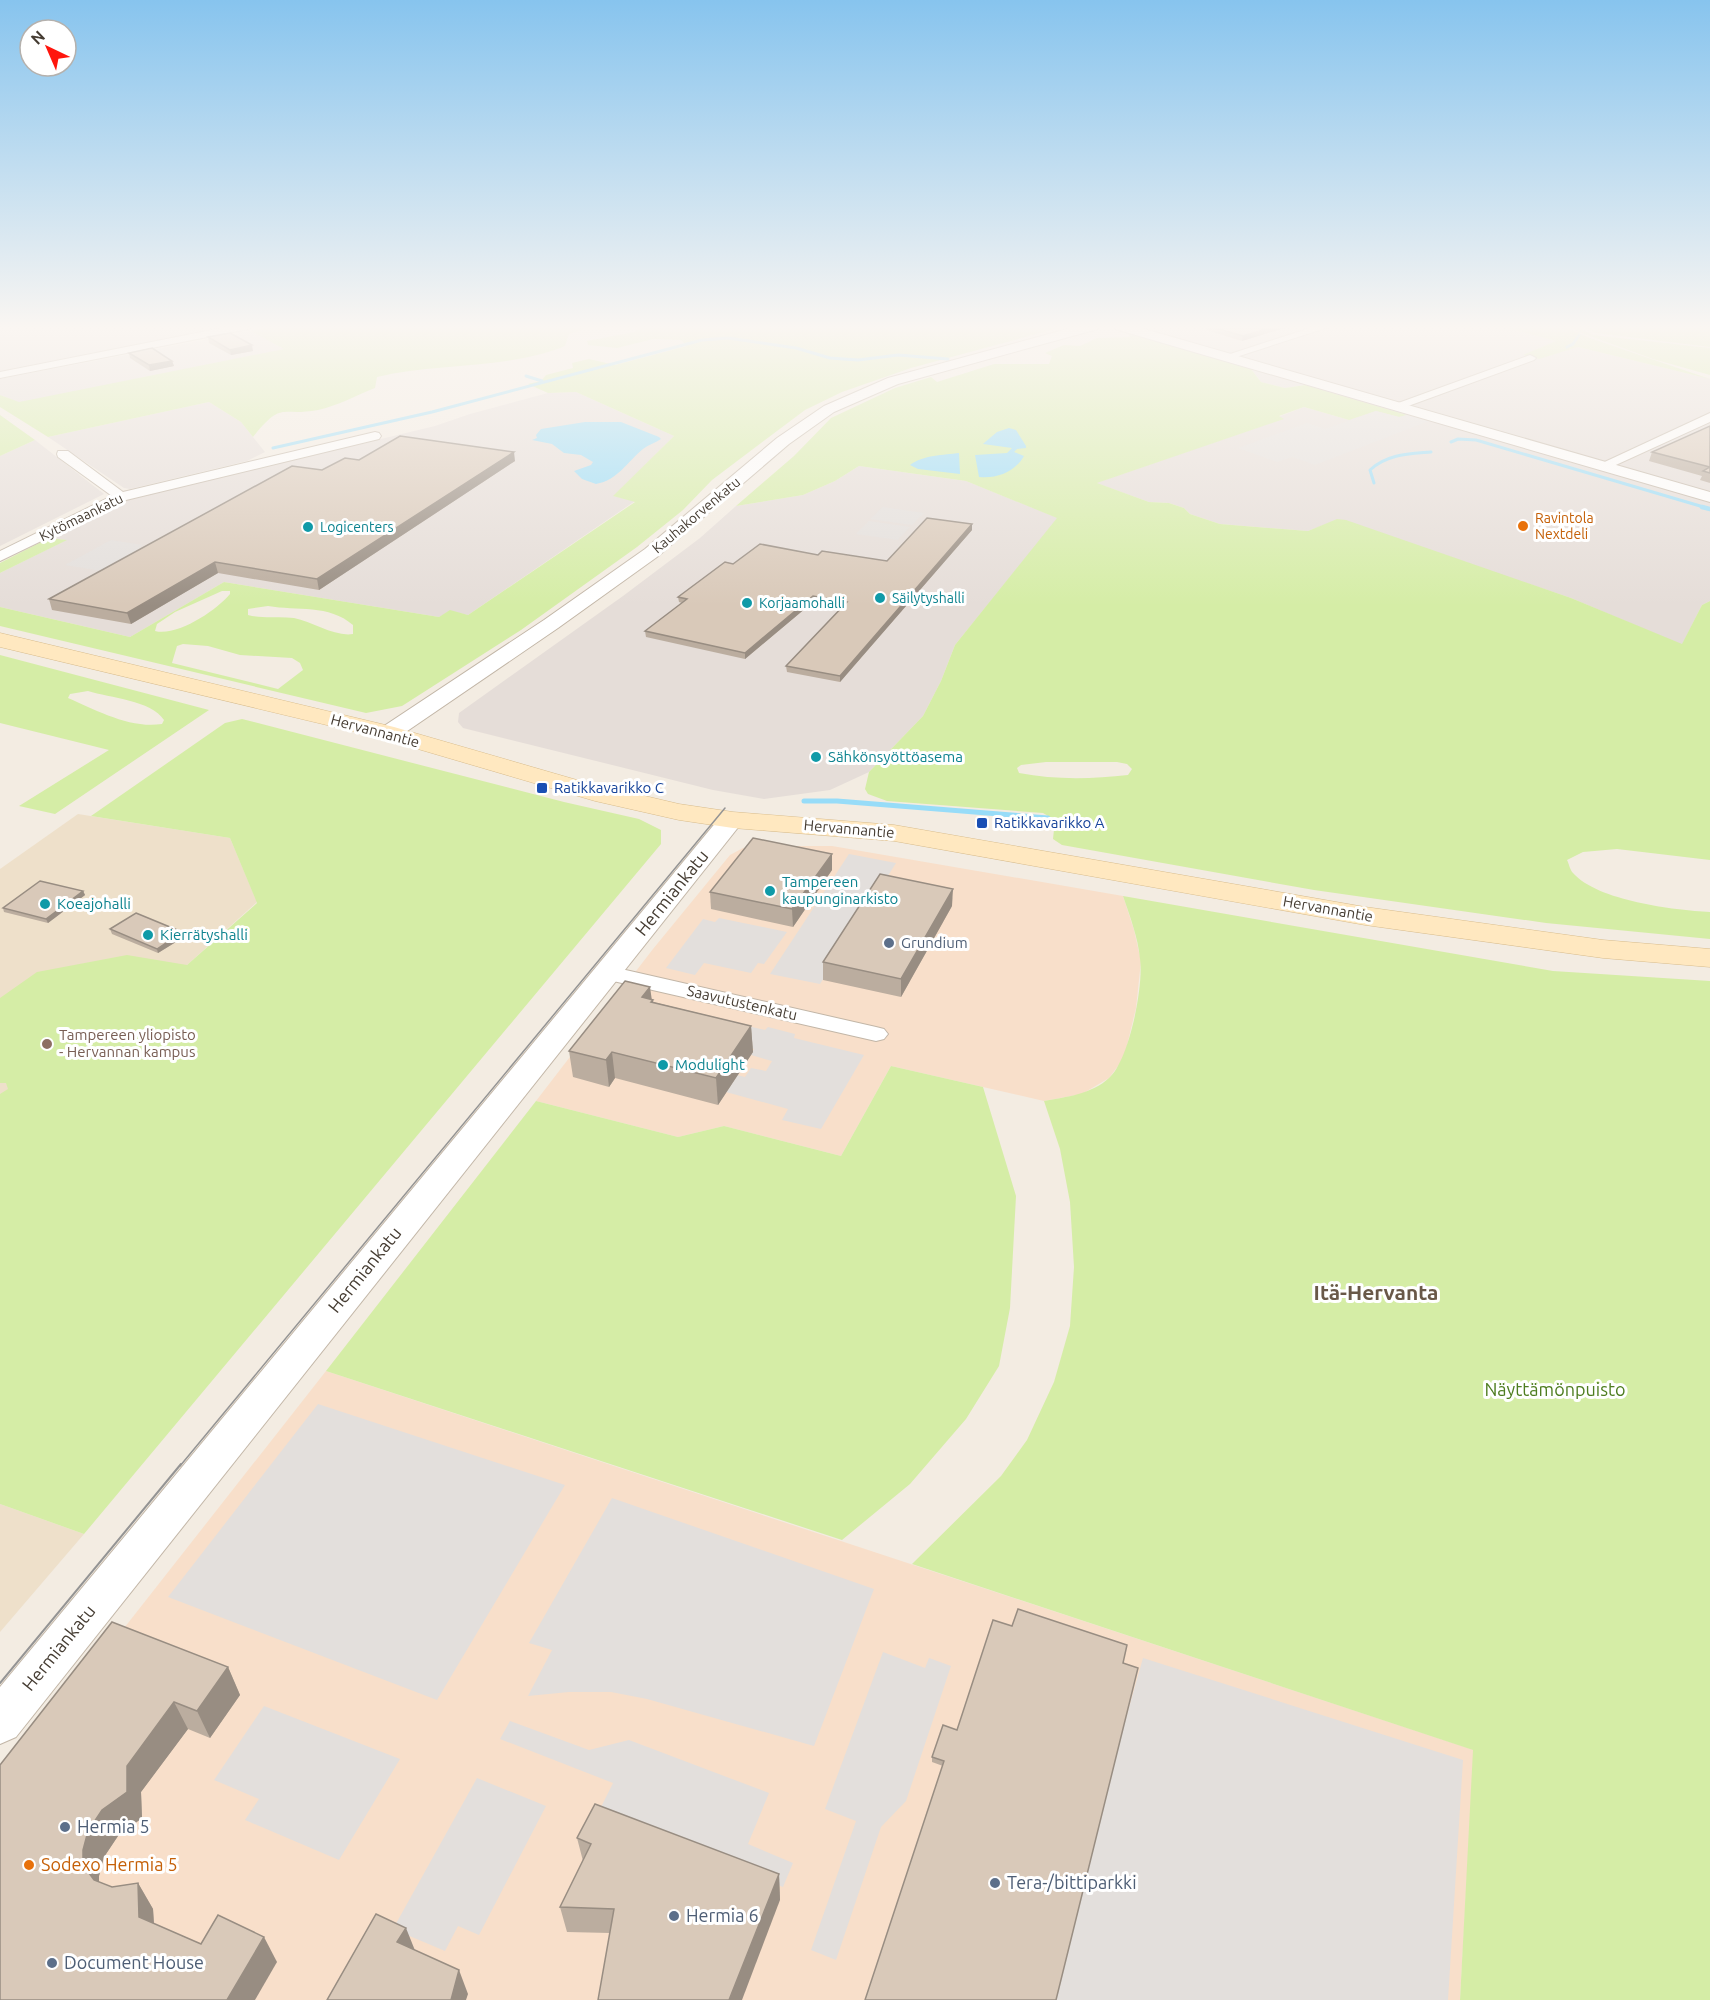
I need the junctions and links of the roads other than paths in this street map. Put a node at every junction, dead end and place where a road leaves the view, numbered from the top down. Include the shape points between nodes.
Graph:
1 (813, 419) edge
2 (1444, 419) edge
3 (1705, 419) edge
4 (375, 436) dead end
5 (63, 454) dead end
6 (1602, 466) junction
7 (121, 496) junction
8 (1710, 497) edge
9 (0, 557) edge
10 (0, 640) edge
11 (389, 733) junction
12 (731, 820) junction
13 (1710, 958) edge
14 (608, 973) junction
15 (876, 1034) dead end
16 (0, 1722) edge

1 - 11 street, Kauhakorvenkatu via 651,553
2 - 6 street
3 - 6 street
4 - 7 street, Kytömaankatu
5 - 7 street
6 - 8 street
7 - 9 street, Kytömaankatu
10 - 11 main road, Hervannantie
11 - 12 main road, Hervannantie via 619,799
12 - 13 main road, Hervannantie via 894,832 1365,916 1603,949
12 - 14 street, Hermiankatu
14 - 15 street, Saavutustenkatu
14 - 16 street, Hermiankatu

